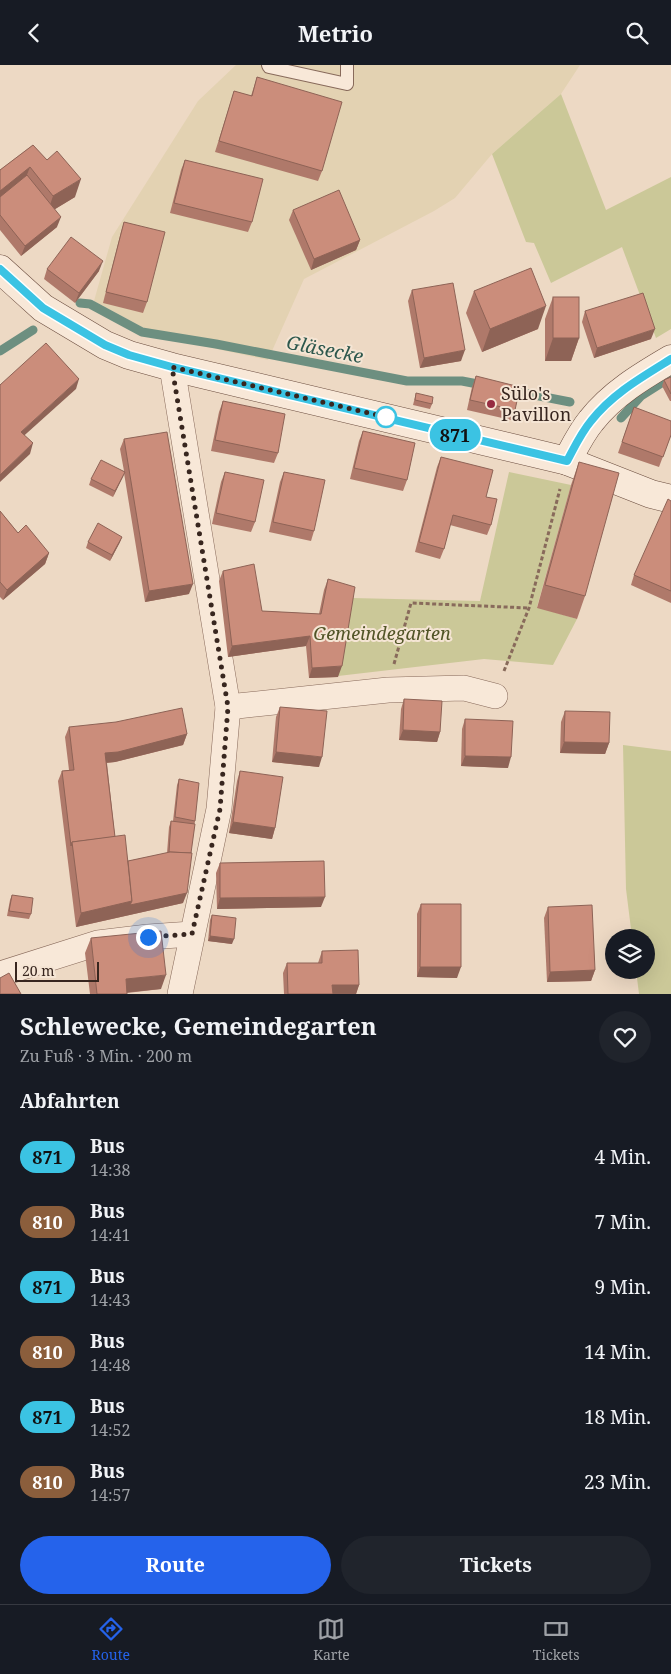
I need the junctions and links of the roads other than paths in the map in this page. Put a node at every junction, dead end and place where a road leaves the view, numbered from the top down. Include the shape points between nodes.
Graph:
1 (268, 65) edge
2 (347, 65) edge
3 (0, 269) edge
4 (671, 359) edge
5 (172, 367) junction
6 (567, 461) junction
7 (671, 499) edge
8 (495, 695) road end
9 (228, 707) junction
10 (192, 934) junction
11 (0, 973) edge
12 (180, 994) edge

1 - 2 lane via 346,84
3 - 5 street via 43,308 105,345
4 - 6 street via 608,401 589,422
5 - 6 street
5 - 9 street
6 - 7 street
8 - 9 street via 464,688 388,689
9 - 10 street via 220,809
10 - 11 street via 98,943
10 - 12 street

